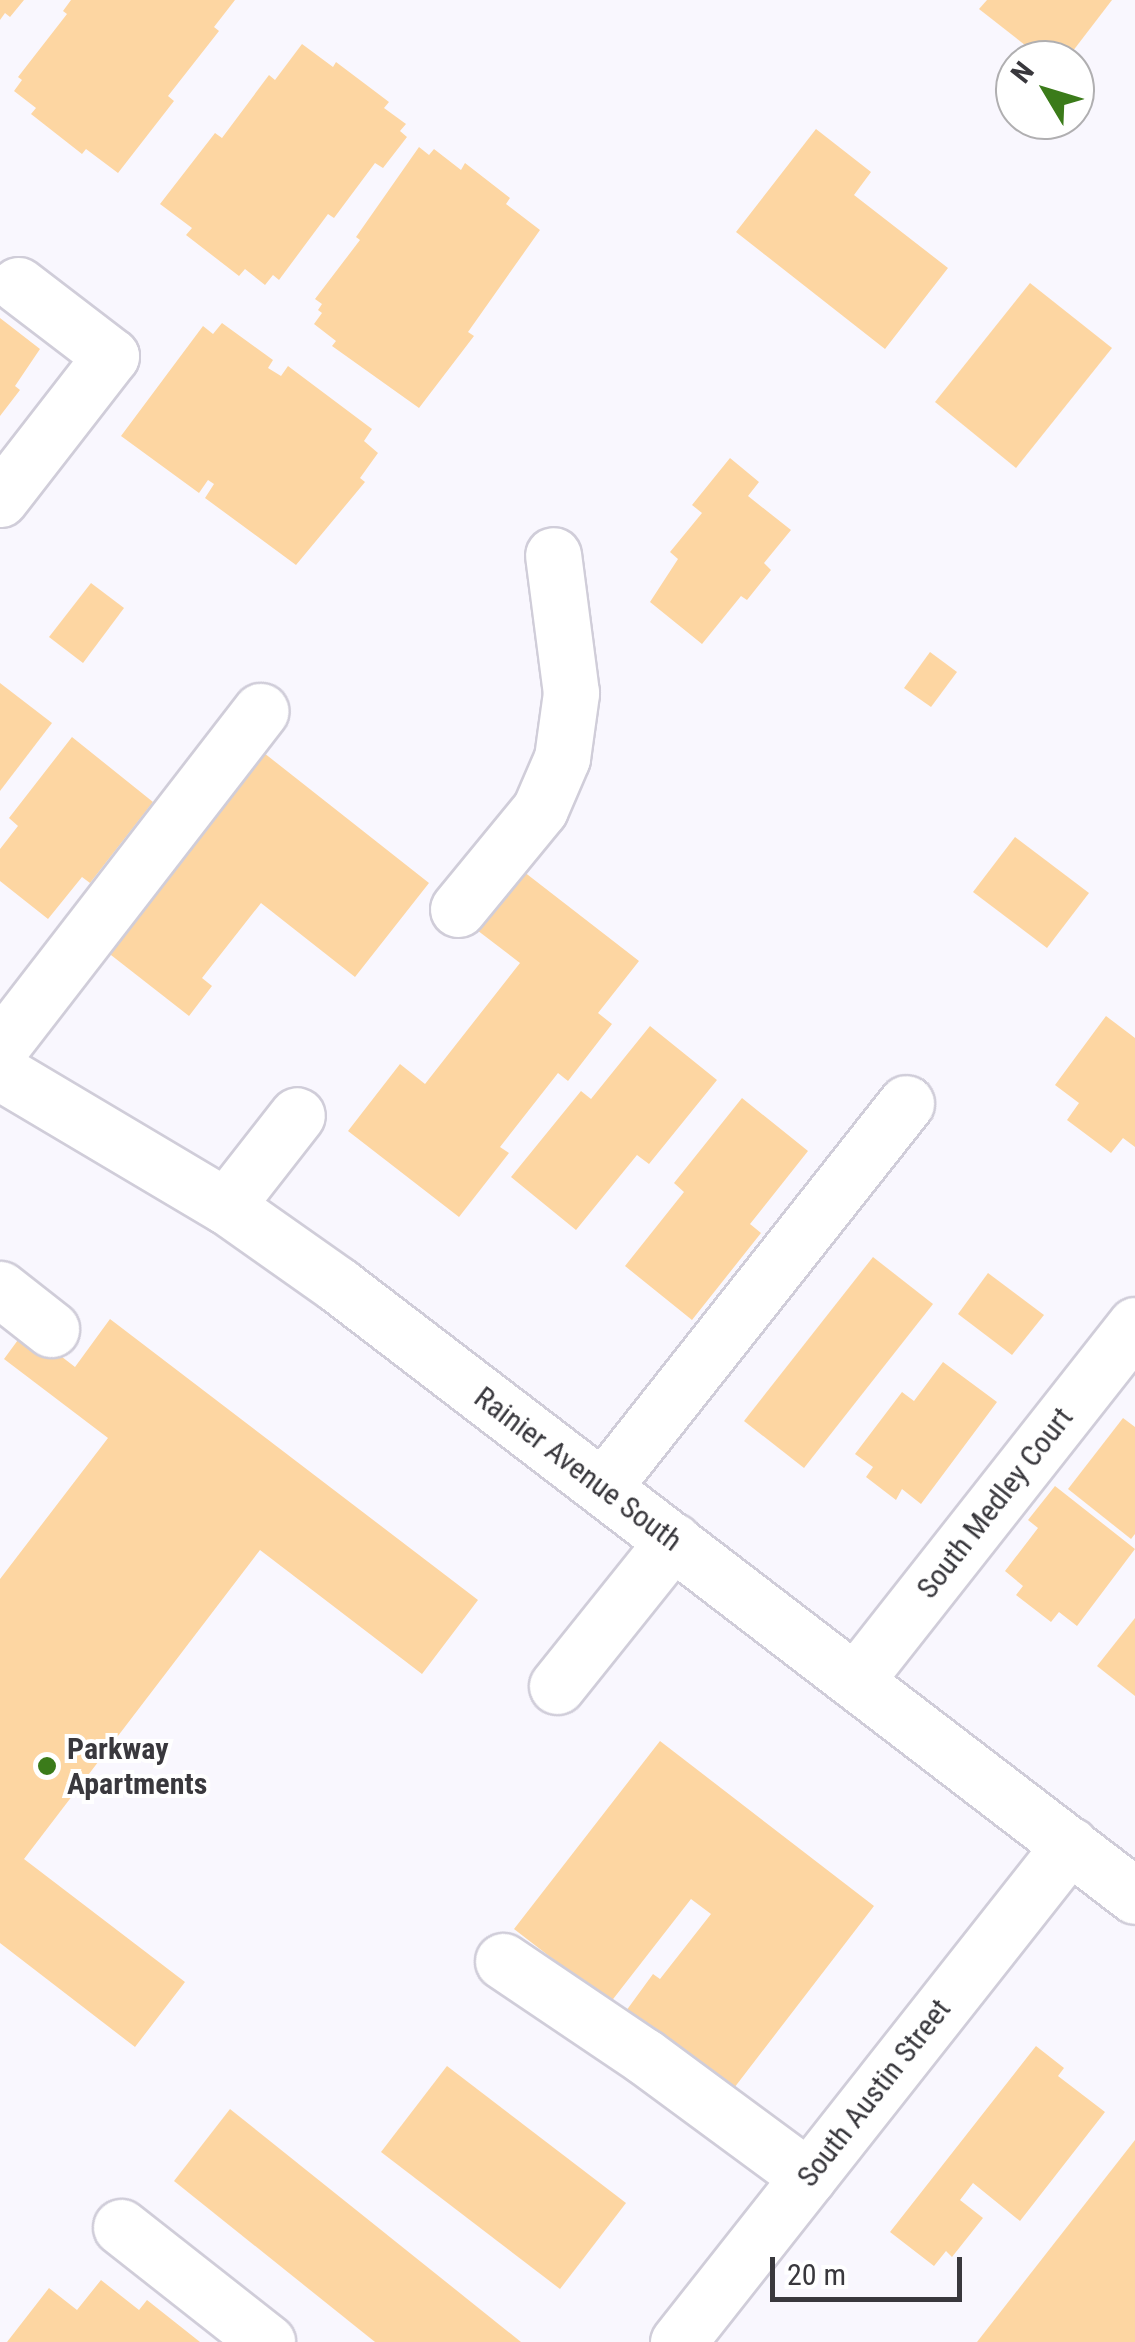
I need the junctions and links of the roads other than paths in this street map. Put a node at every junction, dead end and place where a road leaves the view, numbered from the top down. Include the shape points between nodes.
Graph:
1 (18, 285) dead end
2 (0, 500) edge
3 (553, 555) dead end
4 (260, 711) dead end
5 (458, 909) dead end
6 (4, 1076) edge
7 (906, 1103) dead end
8 (298, 1115) dead end
9 (226, 1206) junction
10 (0, 1289) edge
11 (1135, 1326) edge
12 (51, 1329) dead end
13 (603, 1487) junction
14 (674, 1542) junction
15 (855, 1681) junction
16 (558, 1686) dead end
17 (1070, 1844) junction
18 (1135, 1896) edge
19 (503, 1961) dead end
20 (808, 2176) junction
21 (121, 2227) dead end
22 (267, 2342) edge
23 (678, 2342) edge

1 - 2 main road via 111,356
3 - 5 main road via 571,694 562,758 540,809
4 - 6 main road
6 - 9 main road, Rainier Avenue South
7 - 13 main road
8 - 9 main road
9 - 13 main road, Rainier Avenue South
10 - 12 main road
11 - 15 main road, South Medley Court
13 - 14 main road, Rainier Avenue South
14 - 15 main road, Rainier Avenue South
14 - 16 main road
15 - 17 main road, Rainier Avenue South
17 - 18 main road, Rainier Avenue South
17 - 20 main road, South Austin Street
19 - 20 main road
20 - 23 main road, South Austin Street
21 - 22 main road

